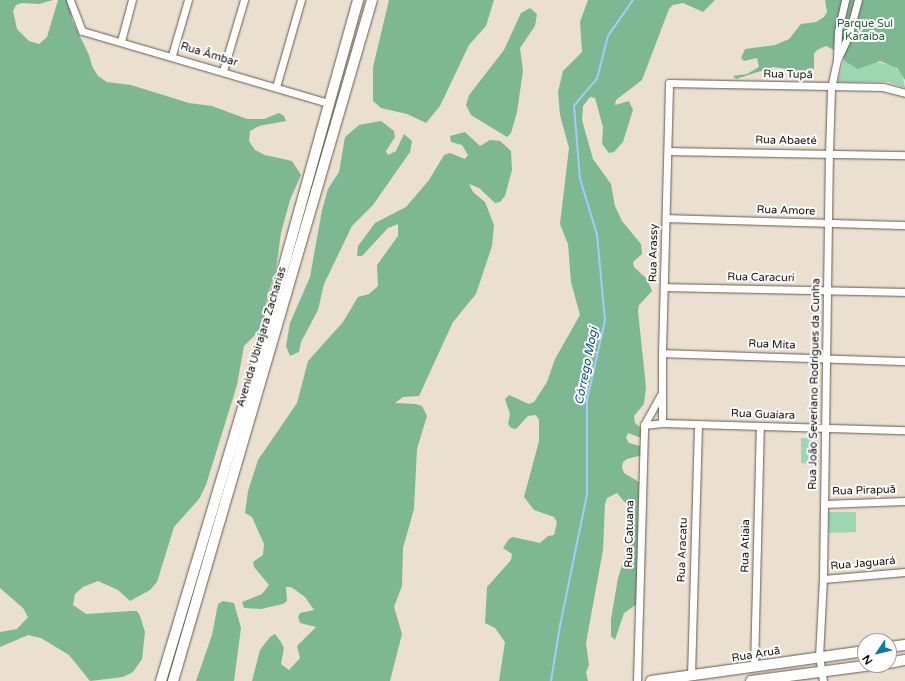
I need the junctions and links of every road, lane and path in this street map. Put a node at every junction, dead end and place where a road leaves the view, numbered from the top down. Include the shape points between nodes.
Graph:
1 (70, 0) edge
2 (132, 0) edge
3 (188, 0) edge
4 (244, 0) edge
5 (301, 0) edge
6 (358, 0) edge
7 (372, 0) edge
8 (846, 0) edge
9 (858, 0) edge
10 (121, 41) junction
11 (172, 55) junction
12 (837, 60) junction
13 (224, 70) junction
14 (669, 84) joint
15 (276, 87) junction
16 (831, 88) junction
17 (905, 93) edge
18 (328, 103) junction
19 (668, 151) junction
20 (829, 153) junction
21 (905, 155) edge
22 (666, 218) junction
23 (828, 223) junction
24 (905, 225) edge
25 (664, 287) junction
26 (827, 290) junction
27 (905, 292) edge
28 (662, 352) junction
29 (825, 358) junction
30 (905, 361) edge
31 (661, 393) junction
32 (662, 423) junction
33 (698, 424) junction
34 (644, 425) junction
35 (760, 426) junction
36 (825, 428) junction
37 (905, 430) edge
38 (905, 501) edge
39 (824, 504) junction
40 (905, 572) edge
41 (823, 579) junction
42 (857, 652) edge
43 (819, 657) junction
44 (754, 667) junction
45 (857, 669) edge
46 (691, 676) junction
47 (723, 676) edge
48 (822, 677) edge
49 (162, 681) edge
50 (173, 681) edge
51 (637, 681) edge
52 (651, 681) edge
53 (751, 681) edge

1 - 10 street, Rua Âmbar via 82,32
2 - 10 street
3 - 11 street
4 - 13 street
5 - 15 street
6 - 18 main road, Avenida Ubirajara Zacharias
7 - 50 main road, Avenida Ubirajara Zacharias
8 - 12 street via 838,31
9 - 12 street via 848,37
10 - 11 street, Rua Âmbar
11 - 13 street, Rua Âmbar
12 - 16 street, Rua João Severiano Rodrigues da Cunha
13 - 15 street, Rua Âmbar
14 - 16 street, Rua Tupã
14 - 19 street, Rua Arassy
15 - 18 street, Rua Âmbar
16 - 17 street, Rua Tupã via 883,86
16 - 20 street, Rua João Severiano Rodrigues da Cunha
18 - 49 main road, Avenida Ubirajara Zacharias via 264,337 228,451
19 - 20 street, Rua Abaeté
19 - 22 street, Rua Arassy
20 - 21 street, Rua Abaeté
20 - 23 street, Rua João Severiano Rodrigues da Cunha
22 - 23 street, Rua Amore
22 - 25 street, Rua Arassy
23 - 24 street, Rua Amore
23 - 26 street, Rua João Severiano Rodrigues da Cunha
25 - 26 street, Rua Caracuri
25 - 28 street, Rua Arassy
26 - 27 street, Rua Caracuri
26 - 29 street, Rua João Severiano Rodrigues da Cunha
28 - 29 street, Rua Mita
28 - 31 street, Rua Arassy
29 - 30 street, Rua Mita
29 - 36 street, Rua João Severiano Rodrigues da Cunha
31 - 32 street, Rua Arassy
31 - 34 street, Rua Catuana
32 - 33 street, Rua Guaíara
32 - 34 street, Rua Guaíara
33 - 35 street, Rua Guaíara
33 - 46 street, Rua Aracatu
34 - 51 street, Rua Catuana
35 - 36 street, Rua Guaíara
35 - 44 street, Rua Atiaia
36 - 37 street, Rua Guaíara
36 - 39 street, Rua João Severiano Rodrigues da Cunha
38 - 39 street, Rua Pirapuã
39 - 41 street, Rua João Severiano Rodrigues da Cunha
40 - 41 street, Rua Jaguará
41 - 43 street, Rua João Severiano Rodrigues da Cunha
42 - 43 main road, Rua Aruã
43 - 44 main road, Rua Aruã
43 - 48 street, Rua João Severiano Rodrigues da Cunha
44 - 47 main road, Rua Aruã
45 - 48 main road
46 - 47 main road, Rua Aruã
46 - 52 main road, Rua Aruã
48 - 53 main road

